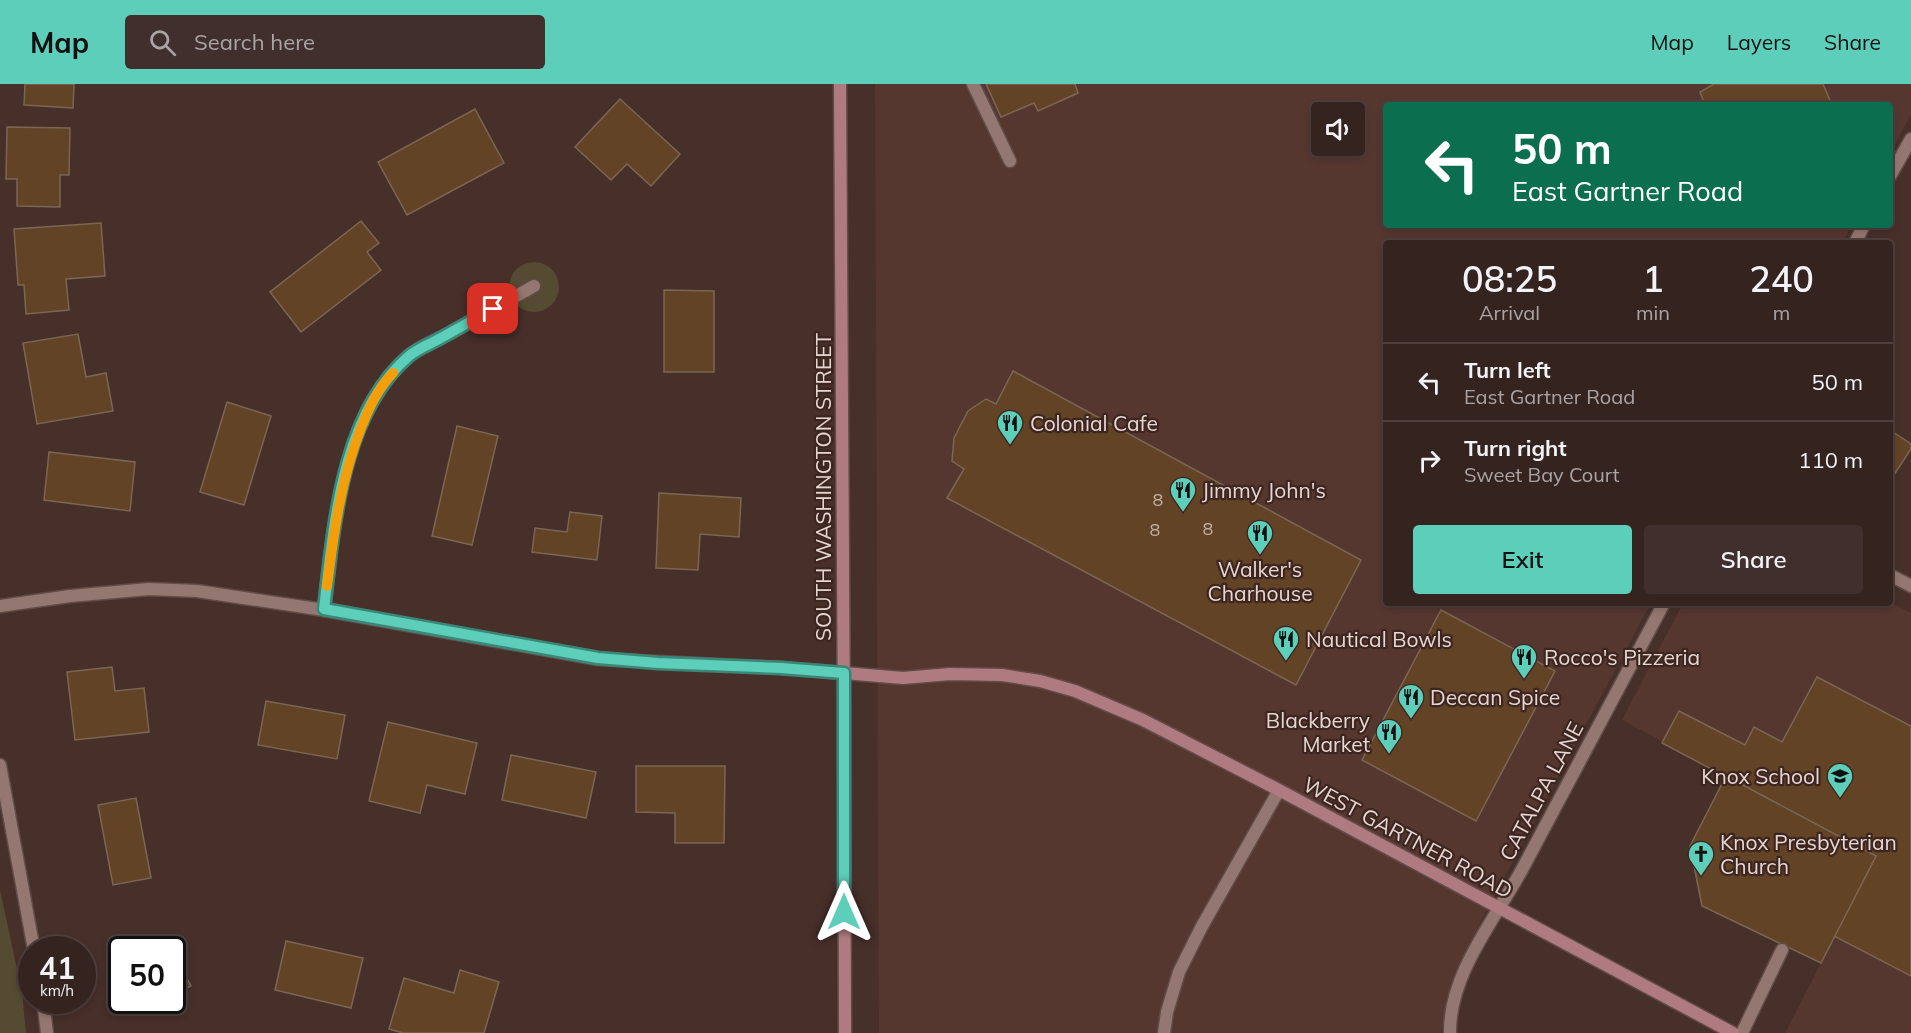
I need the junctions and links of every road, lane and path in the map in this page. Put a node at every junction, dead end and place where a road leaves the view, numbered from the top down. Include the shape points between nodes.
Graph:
1 (840, 84) edge
2 (973, 84) edge
3 (1911, 139) edge
4 (1010, 161) dead end
5 (1893, 171) edge
6 (534, 286) dead end
7 (1893, 576) edge
8 (1911, 586) edge
9 (0, 606) edge
10 (1662, 606) edge
11 (324, 609) junction
12 (844, 673) junction
13 (0, 765) edge
14 (1279, 790) junction
15 (1499, 908) junction
16 (31, 936) edge
17 (1782, 950) dead end
18 (45, 1014) edge
19 (47, 1033) edge
20 (845, 1033) edge
21 (1164, 1033) edge
22 (1449, 1033) edge
23 (1733, 1033) edge
24 (1742, 1033) edge

1 - 12 street, SOUTH WASHINGTON STREET
2 - 4 street
3 - 5 street
6 - 11 street via 411,355 387,378 371,402 342,488
7 - 8 street
9 - 11 street via 149,589 197,591
10 - 15 street, CATALPA LANE
11 - 12 street via 598,658
12 - 14 street, WEST GARTNER ROAD via 903,678 1002,675 1041,681 1143,720
12 - 20 street, SOUTH WASHINGTON STREET
13 - 16 street
14 - 15 street, WEST GARTNER ROAD
14 - 21 street via 1179,972
15 - 22 street, CATALPA LANE via 1472,954 1454,1000
15 - 23 street, WEST GARTNER ROAD
17 - 24 street
18 - 19 street

